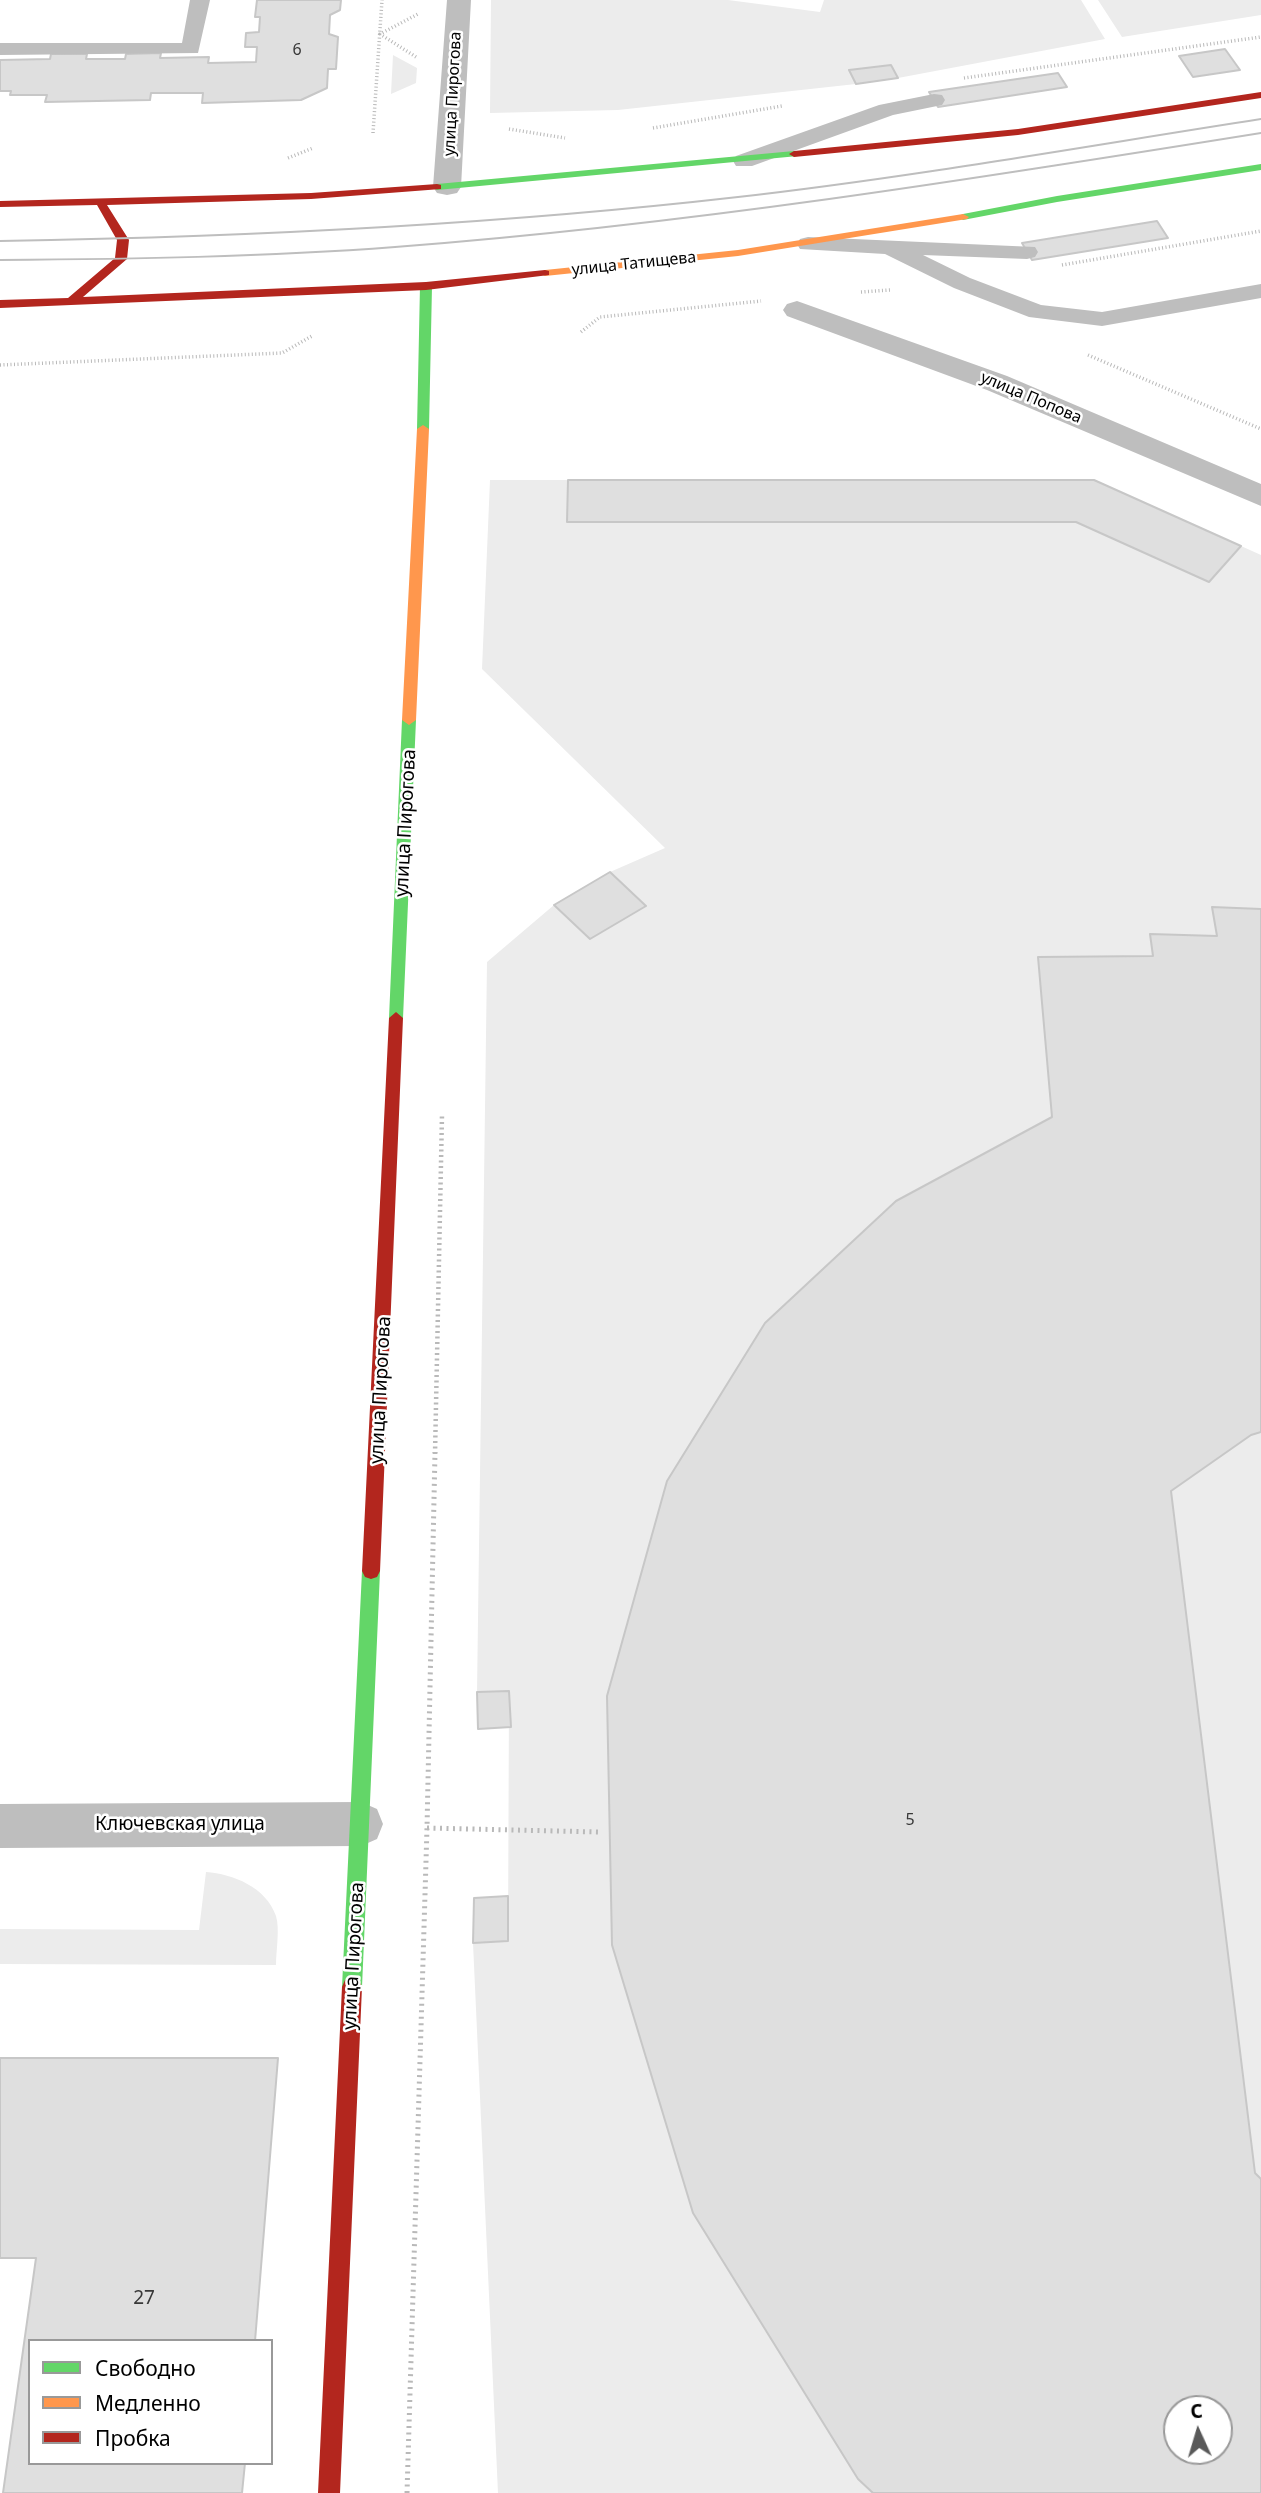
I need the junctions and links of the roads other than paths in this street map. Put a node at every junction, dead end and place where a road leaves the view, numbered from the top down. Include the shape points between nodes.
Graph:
1 (200, 0) edge
2 (458, 0) edge
3 (0, 49) edge
4 (1261, 95) edge
5 (934, 100) dead end
6 (744, 161) junction
7 (1261, 167) edge
8 (447, 187) junction
9 (0, 204) edge
10 (101, 204) junction
11 (808, 244) junction
12 (891, 248) junction
13 (1027, 252) dead end
14 (426, 286) junction
15 (1261, 291) edge
16 (69, 303) junction
17 (0, 304) edge
18 (797, 310) dead end
19 (1261, 496) edge
20 (361, 1824) junction
21 (0, 1826) edge
22 (329, 2493) edge

1 - 3 lane via 191,49
2 - 8 street, улица Пирогова
4 - 6 main road via 1018,132
5 - 6 lane via 887,110
6 - 8 main road
7 - 11 main road, улица Татищева
8 - 10 main road
9 - 10 main road
10 - 16 main road via 123,240 121,259
11 - 12 lane
11 - 14 main road, улица Татищева
12 - 13 lane
12 - 15 lane via 961,283 1037,312 1102,319
14 - 16 main road, улица Татищева
14 - 20 main road, улица Пирогова via 410,748
16 - 17 main road, улица Татищева
18 - 19 street, улица Попова via 998,383
20 - 21 street, Ключевская улица
20 - 22 main road, улица Пирогова

